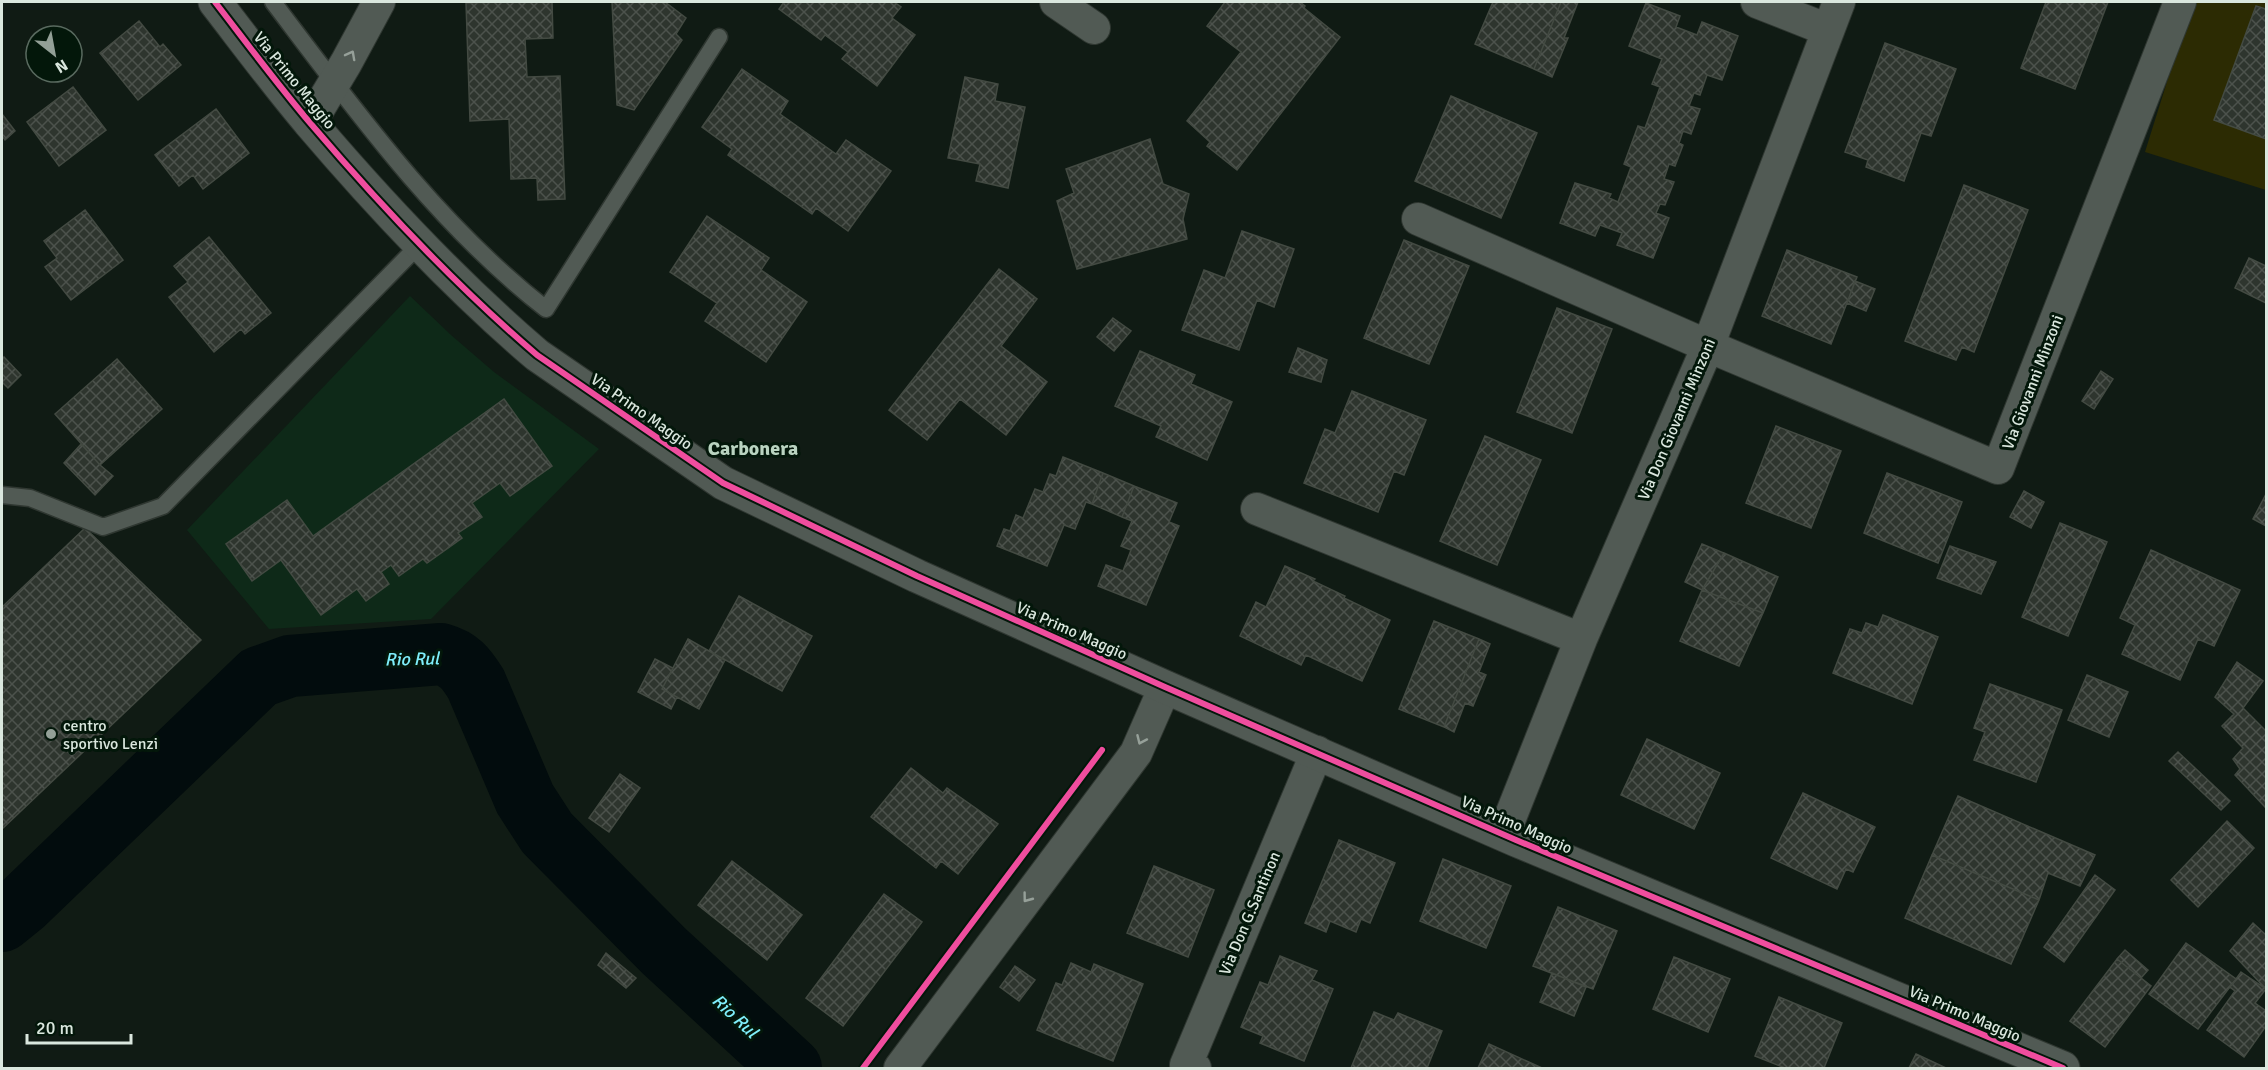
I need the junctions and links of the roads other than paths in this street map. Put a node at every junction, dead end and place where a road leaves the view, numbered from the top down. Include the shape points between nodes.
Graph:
1 (214, 2) edge
2 (273, 2) edge
3 (379, 2) edge
4 (1056, 2) edge
5 (1757, 2) edge
6 (2180, 2) edge
7 (1834, 16) edge
8 (1094, 28) dead end
9 (718, 37) dead end
10 (334, 83) junction
11 (310, 123) junction
12 (1418, 219) dead end
13 (420, 244) junction
14 (1708, 346) junction
15 (2, 495) edge
16 (1257, 509) dead end
17 (1581, 639) junction
18 (1165, 687) junction
19 (1317, 752) junction
20 (1504, 833) junction
21 (900, 1068) edge
22 (1195, 1068) edge
23 (2063, 1068) edge

1 - 11 street, Via Primo Maggio
2 - 10 lane
10 -> 3 street
4 - 8 street
5 - 7 street
6 - 14 street, Via Giovanni Minzoni via 1998,468
7 - 14 street, Via Don Giovanni Minzoni
9 - 10 lane via 546,309 432,204
10 - 11 street
11 - 13 street, Via Primo Maggio
12 - 14 street
13 - 15 lane via 163,506 103,527 30,498
13 - 18 street, Via Primo Maggio via 537,355 723,483 917,576
14 - 17 street, Via Don Giovanni Minzoni
16 - 17 street
17 - 20 street, Via Don Giovanni Minzoni
18 - 19 street, Via Primo Maggio
18 -> 21 street via 1136,753
19 - 20 street, Via Primo Maggio
19 - 22 street, Via Don G.Santinon via 1186,1065
20 - 23 street, Via Primo Maggio

